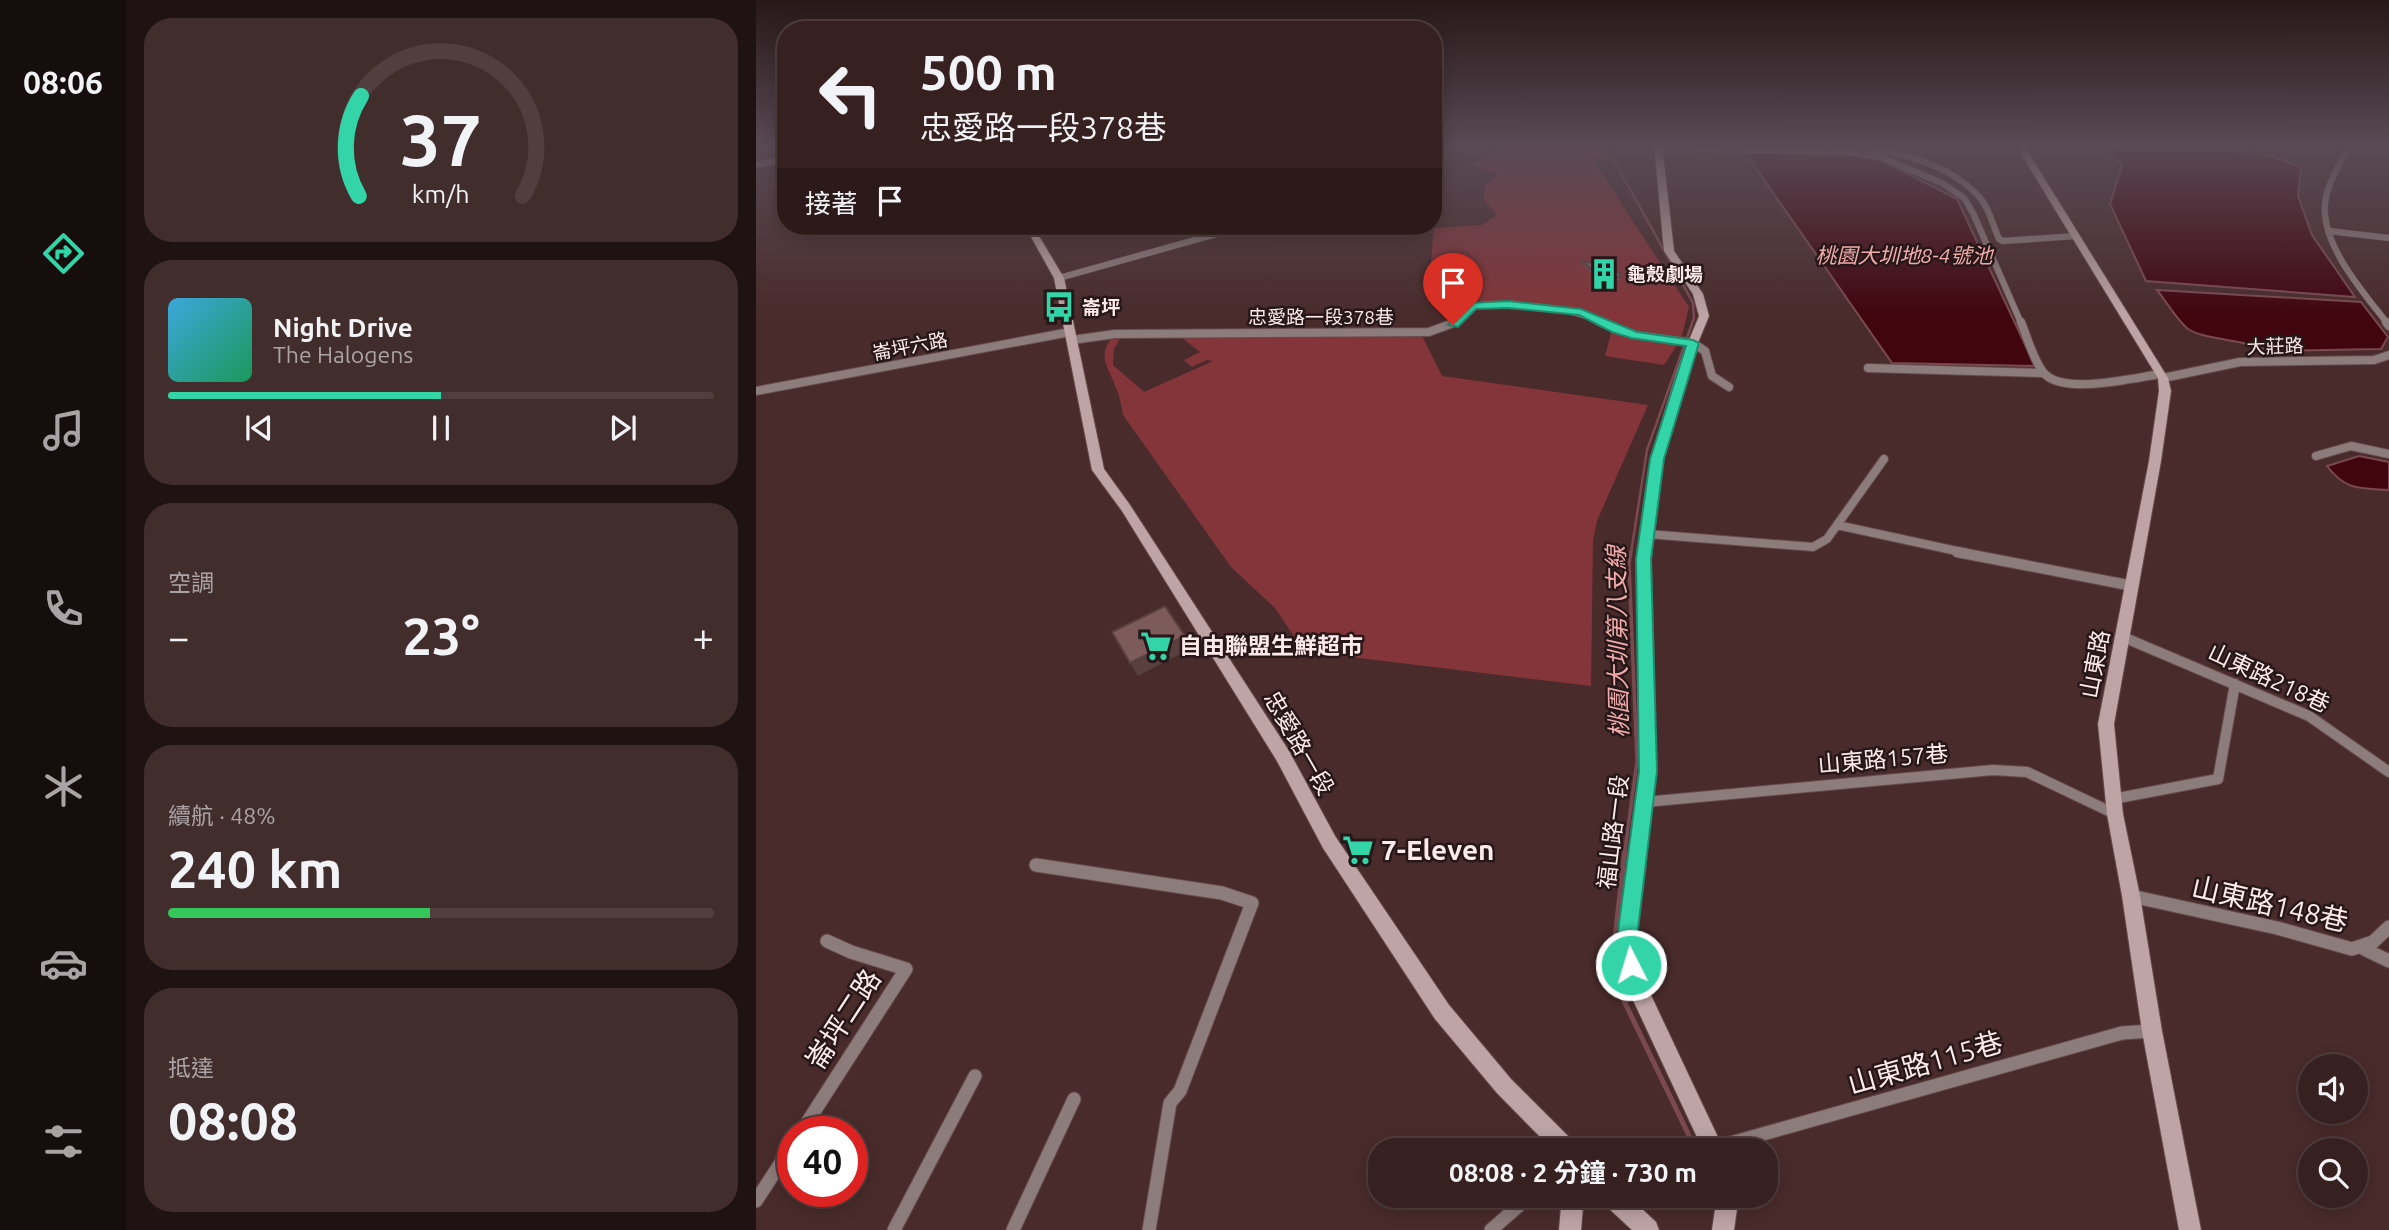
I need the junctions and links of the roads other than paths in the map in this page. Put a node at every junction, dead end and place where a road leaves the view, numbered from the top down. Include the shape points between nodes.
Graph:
1 (1663, 201) edge
2 (1966, 201) edge
3 (1983, 201) edge
4 (2055, 201) edge
5 (2325, 201) edge
6 (2329, 231) junction
7 (1033, 235) edge
8 (1213, 235) edge
9 (2076, 236) junction
10 (2389, 238) edge
11 (1059, 278) junction
12 (2389, 327) edge
13 (1071, 336) junction
14 (1688, 343) junction
15 (2389, 355) edge
16 (2374, 360) junction
17 (2389, 362) edge
18 (1868, 368) dead end
19 (2043, 373) junction
20 (2162, 376) junction
21 (1729, 387) dead end
22 (756, 391) edge
23 (2389, 454) edge
24 (2316, 456) dead end
25 (1884, 458) dead end
26 (1837, 525) junction
27 (1647, 534) junction
28 (2133, 586) junction
29 (2123, 637) junction
30 (2235, 684) junction
31 (2389, 772) edge
32 (1646, 802) junction
33 (2114, 806) junction
34 (1035, 865) dead end
35 (2132, 896) junction
36 (2389, 926) edge
37 (827, 941) dead end
38 (2364, 948) junction
39 (2389, 961) edge
40 (2152, 1031) junction
41 (975, 1076) dead end
42 (1074, 1100) dead end
43 (811, 1116) edge
44 (1556, 1138) edge
45 (1708, 1138) edge
46 (1752, 1138) edge
47 (777, 1169) edge
48 (756, 1201) edge
49 (1516, 1208) edge
50 (1572, 1208) edge
51 (1625, 1208) edge
52 (1726, 1208) edge
53 (894, 1230) edge
54 (1013, 1230) edge
55 (1149, 1230) edge
56 (1491, 1230) edge
57 (1570, 1230) edge
58 (1648, 1230) edge
59 (1723, 1230) edge
60 (2190, 1230) edge

1 - 14 street, 福山路一段 via 1669,251 1698,294 1704,316
2 - 19 street
3 - 9 street via 2003,241
4 - 9 street
5 - 6 street
6 - 10 street
6 - 12 street
7 - 11 street, 忠愛路一段
8 - 11 street
9 - 20 street
11 - 13 street, 忠愛路一段
13 - 14 street, 忠愛路一段378巷 via 1429,332 1453,325 1473,305 1482,304 1581,312 1616,330
13 - 22 street, 崙坪六路
13 - 44 street, 忠愛路一段 via 1098,470 1283,756 1329,842 1442,1012 1504,1086
14 - 21 street via 1705,351 1712,376
14 - 27 street, 福山路一段 via 1657,459
15 - 16 street, 大莊路
16 - 17 street
16 - 20 street, 大莊路 via 2240,362
18 - 19 street, 大莊路
19 - 20 street, 大莊路 via 2069,385
20 - 28 street, 山東路 via 2165,391
23 - 24 street via 2351,446
25 - 26 street
26 - 27 street via 1828,539 1813,547
26 - 28 street
27 - 32 street, 福山路一段
28 - 29 street, 山東路
29 - 30 street, 山東路218巷
29 - 33 street, 山東路 via 2106,724
30 - 31 street, 山東路218巷 via 2309,716
30 - 33 street via 2218,779
32 - 33 street, 山東路157巷 via 1993,770 2027,772
32 - 45 street, 福山路一段 via 1626,946 1640,993
33 - 35 street, 山東路
34 - 55 street via 1222,893 1252,904 1180,1090 1170,1103
35 - 38 street, 山東路148巷 via 2352,949
35 - 40 street, 山東路
36 - 38 street, 山東路148巷 via 2374,944
37 - 43 street, 崙坪二路 via 906,969
38 - 39 street
40 - 46 street, 山東路115巷 via 2122,1033
40 - 60 street, 山東路
41 - 53 street
42 - 54 street
47 - 48 street
49 - 56 street
50 - 57 street
51 - 58 street
52 - 59 street

